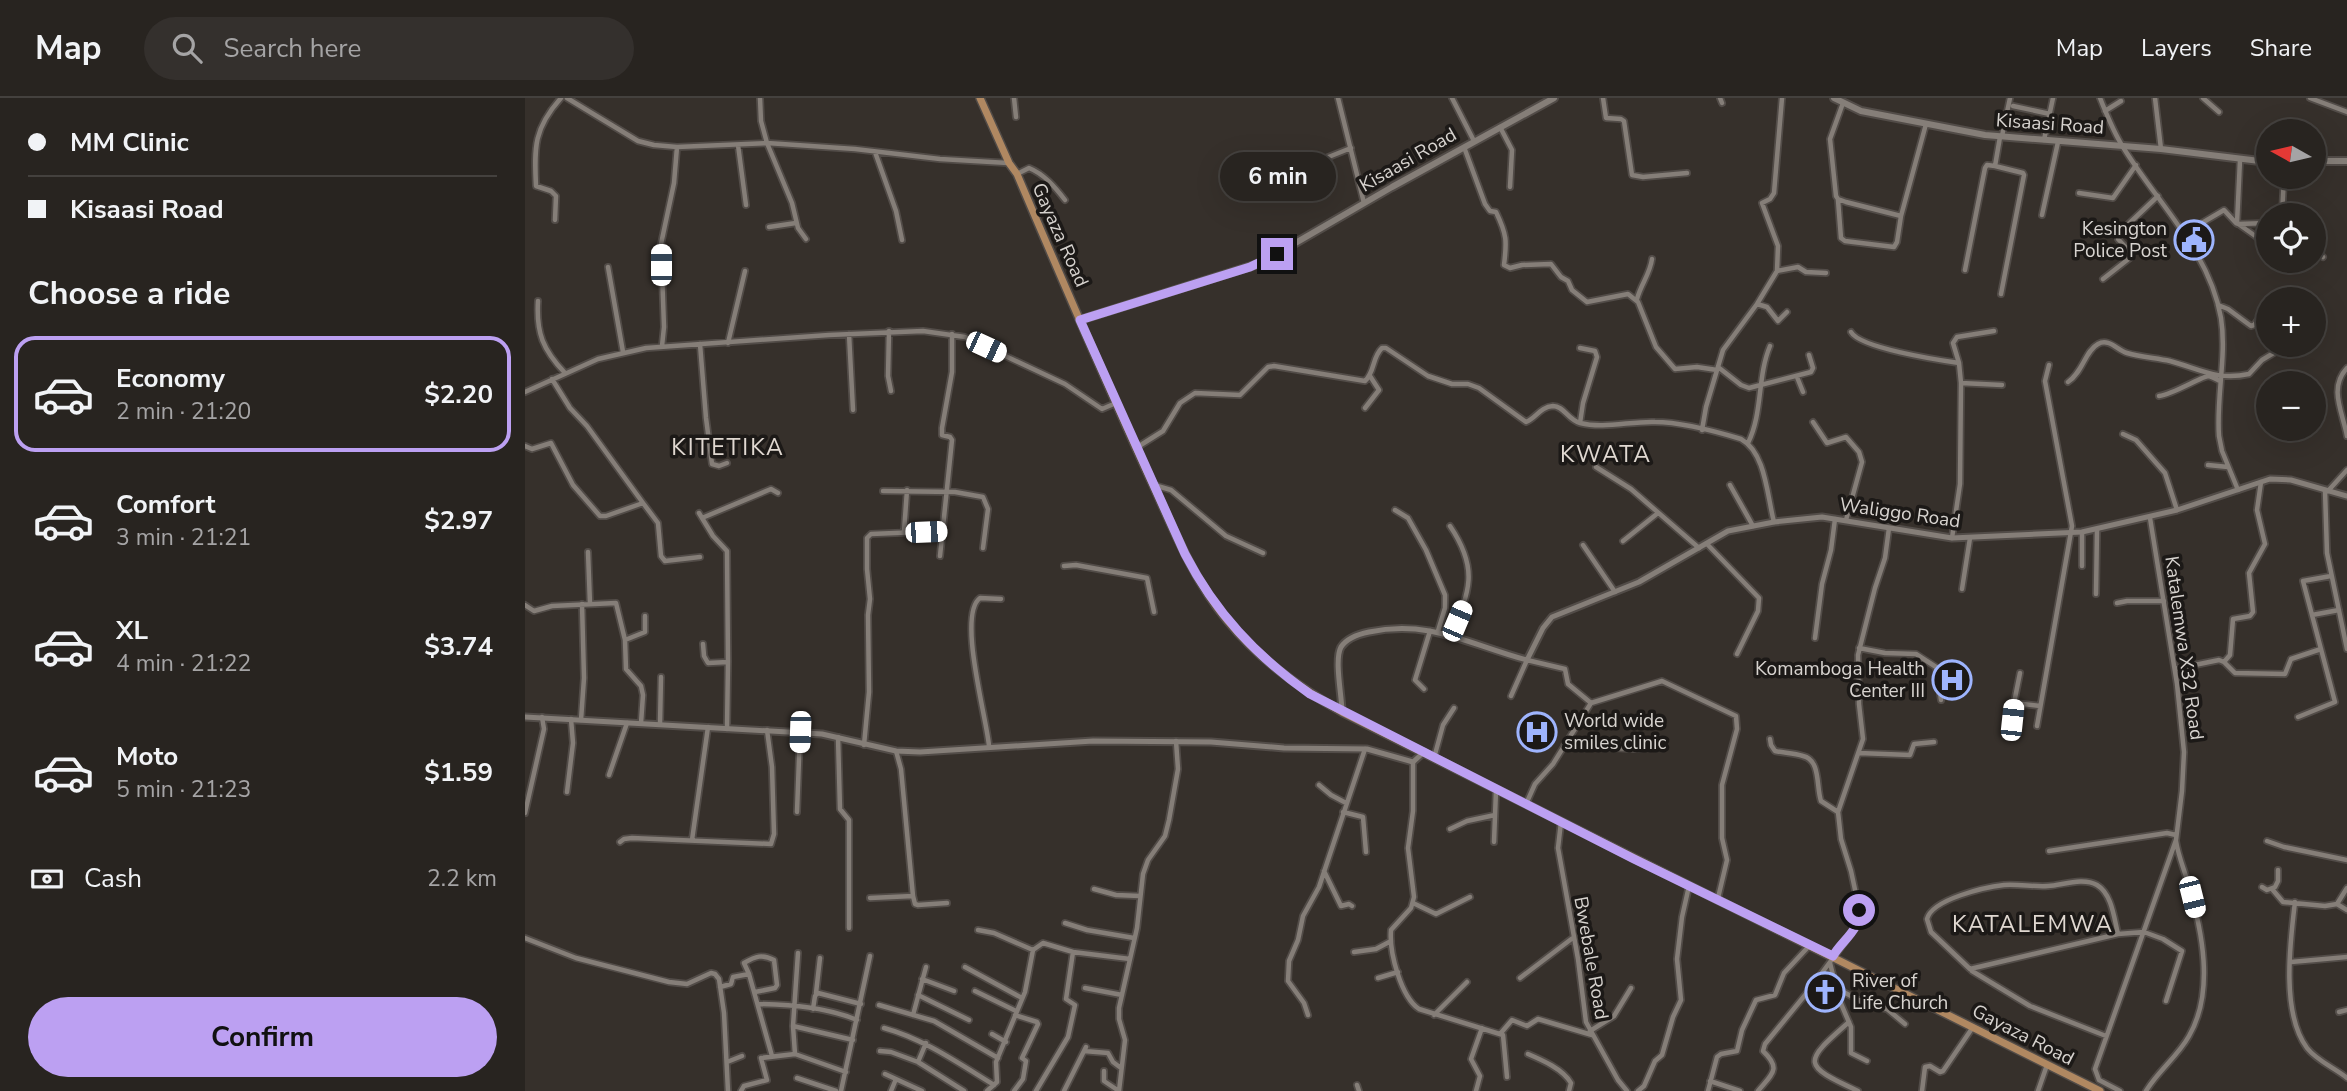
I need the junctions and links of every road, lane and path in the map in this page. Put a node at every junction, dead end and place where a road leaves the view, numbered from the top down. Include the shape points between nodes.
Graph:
1 (561, 98) edge
2 (567, 98) edge
3 (760, 98) edge
4 (980, 98) edge
5 (1014, 98) edge
6 (1338, 98) edge
7 (1452, 98) edge
8 (1554, 98) edge
9 (1603, 98) edge
10 (1782, 98) edge
11 (1834, 98) edge
12 (2010, 98) edge
13 (2053, 98) edge
14 (2100, 98) edge
15 (2155, 98) edge
16 (2203, 98) edge
17 (2310, 98) edge
18 (576, 100) edge
19 (1544, 100) edge
20 (2120, 101) dead end
21 (1843, 103) junction
22 (2013, 106) dead end
23 (2105, 111) junction
24 (2219, 112) dead end
25 (2347, 113) edge
26 (2050, 114) junction
27 (1016, 117) dead end
28 (1926, 124) junction
29 (1500, 127) junction
30 (2001, 137) junction
31 (1474, 141) junction
32 (2043, 141) junction
33 (2058, 142) junction
34 (767, 143) junction
35 (738, 145) junction
36 (1464, 146) junction
37 (2122, 146) junction
38 (677, 147) junction
39 (1352, 148) junction
40 (2161, 149) junction
41 (875, 151) junction
42 (2240, 160) junction
43 (2256, 161) edge
44 (2326, 161) edge
45 (2347, 161) edge
46 (1316, 162) dead end
47 (1009, 163) junction
48 (2136, 165) junction
49 (1994, 166) junction
50 (1687, 173) dead end
51 (1017, 174) junction
52 (1510, 187) dead end
53 (2079, 193) dead end
54 (2158, 196) junction
55 (1838, 199) junction
56 (1065, 200) dead end
57 (1364, 203) junction
58 (746, 205) dead end
59 (2042, 215) dead end
60 (1901, 216) junction
61 (555, 220) dead end
62 (796, 223) junction
63 (2237, 223) junction
64 (2256, 223) edge
65 (769, 227) dead end
66 (2185, 233) junction
67 (2256, 236) edge
68 (806, 239) dead end
69 (902, 240) dead end
70 (1652, 259) dead end
71 (608, 267) dead end
72 (1965, 270) dead end
73 (745, 271) dead end
74 (1777, 271) junction
75 (1826, 273) dead end
76 (2103, 279) dead end
77 (2001, 294) dead end
78 (1637, 300) junction
79 (538, 301) dead end
80 (1757, 304) junction
81 (2218, 305) junction
82 (1787, 312) dead end
83 (1080, 320) junction
84 (2256, 322) edge
85 (889, 331) junction
86 (1994, 331) dead end
87 (1851, 332) dead end
88 (849, 334) junction
89 (952, 334) junction
90 (728, 343) junction
91 (700, 344) junction
92 (662, 346) junction
93 (1770, 346) dead end
94 (1580, 348) dead end
95 (623, 352) junction
96 (1809, 355) dead end
97 (2267, 357) edge
98 (1959, 363) junction
99 (2049, 365) dead end
100 (2347, 368) edge
101 (1717, 369) junction
102 (565, 373) junction
103 (1370, 376) junction
104 (1797, 377) junction
105 (552, 379) junction
106 (2220, 379) junction
107 (2068, 382) dead end
108 (1961, 383) junction
109 (2002, 385) dead end
110 (1760, 386) junction
111 (891, 391) dead end
112 (1803, 392) dead end
113 (525, 393) edge
114 (2159, 396) dead end
115 (1117, 403) junction
116 (1365, 408) dead end
117 (853, 410) dead end
118 (1813, 422) dead end
119 (1580, 423) junction
120 (1702, 430) junction
121 (2123, 434) dead end
122 (2347, 436) edge
123 (1748, 443) junction
124 (525, 446) edge
125 (1136, 448) junction
126 (727, 463) dead end
127 (2208, 464) dead end
128 (1596, 467) dead end
129 (2228, 467) junction
130 (2347, 470) edge
131 (2261, 482) junction
132 (1153, 485) junction
133 (1730, 485) dead end
134 (907, 490) junction
135 (2238, 490) junction
136 (2326, 490) junction
137 (883, 491) dead end
138 (946, 492) junction
139 (778, 493) dead end
140 (2347, 496) edge
141 (643, 503) junction
142 (1395, 510) dead end
143 (2178, 510) junction
144 (1658, 513) junction
145 (2150, 517) junction
146 (1835, 519) junction
147 (1846, 520) junction
148 (1774, 522) junction
149 (1450, 526) dead end
150 (1753, 526) junction
151 (1889, 528) junction
152 (2097, 530) junction
153 (943, 531) junction
154 (904, 532) junction
155 (2082, 532) junction
156 (2069, 533) junction
157 (1952, 538) junction
158 (1970, 538) junction
159 (1623, 541) dead end
160 (1707, 544) junction
161 (1583, 545) dead end
162 (983, 548) dead end
163 (1700, 548) junction
164 (588, 552) dead end
165 (1262, 553) dead end
166 (940, 556) dead end
167 (700, 557) dead end
168 (1064, 566) dead end
169 (2082, 566) dead end
170 (2331, 576) junction
171 (1962, 589) dead end
172 (1616, 593) junction
173 (2096, 594) dead end
174 (1001, 599) dead end
175 (2164, 601) junction
176 (2117, 603) dead end
177 (582, 604) junction
178 (590, 604) junction
179 (525, 605) edge
180 (2339, 610) junction
181 (1154, 612) dead end
182 (2312, 615) junction
183 (645, 616) dead end
184 (1434, 630) junction
185 (1451, 635) junction
186 (1815, 639) dead end
187 (625, 640) junction
188 (703, 644) dead end
189 (1859, 648) junction
190 (2321, 649) junction
191 (2347, 649) edge
192 (1737, 654) dead end
193 (1527, 660) junction
194 (728, 662) junction
195 (2224, 662) junction
196 (2175, 668) junction
197 (2019, 673) dead end
198 (661, 677) dead end
199 (1425, 689) dead end
200 (1511, 696) dead end
201 (1941, 700) dead end
202 (1591, 703) junction
203 (2014, 703) junction
204 (2040, 706) junction
205 (1454, 708) dead end
206 (1342, 712) junction
207 (525, 717) edge
208 (2298, 717) dead end
209 (542, 718) junction
210 (571, 719) junction
211 (581, 720) junction
212 (2012, 720) dead end
213 (627, 723) junction
214 (641, 723) junction
215 (660, 724) junction
216 (708, 726) junction
217 (2037, 726) dead end
218 (727, 729) junction
219 (767, 730) junction
220 (800, 732) junction
221 (838, 737) junction
222 (1657, 738) dead end
223 (1770, 739) dead end
224 (1176, 741) junction
225 (1934, 742) dead end
226 (864, 745) junction
227 (989, 746) junction
228 (1563, 746) junction
229 (1365, 749) junction
230 (896, 751) junction
231 (1424, 752) junction
232 (1859, 753) junction
233 (1434, 758) junction
234 (1413, 762) junction
235 (609, 775) dead end
236 (1319, 785) dead end
237 (1496, 789) junction
238 (567, 792) dead end
239 (1346, 803) junction
240 (1526, 804) junction
241 (1838, 812) junction
242 (525, 813) edge
243 (797, 813) dead end
244 (1343, 813) junction
245 (1495, 815) junction
246 (1561, 821) junction
247 (1450, 829) dead end
248 (2176, 838) junction
249 (692, 840) junction
250 (2267, 841) dead end
251 (620, 842) dead end
252 (1494, 842) dead end
253 (2049, 851) dead end
254 (1366, 852) dead end
255 (2347, 860) edge
256 (2278, 870) dead end
257 (1324, 871) junction
258 (1689, 885) junction
259 (2262, 887) dead end
260 (2347, 888) edge
261 (1094, 889) dead end
262 (2272, 889) junction
263 (913, 896) junction
264 (1140, 896) junction
265 (1470, 897) dead end
266 (870, 898) dead end
267 (1718, 898) junction
268 (2295, 902) junction
269 (947, 903) dead end
270 (1413, 903) junction
271 (2337, 904) junction
272 (1352, 906) dead end
273 (2347, 910) edge
274 (1065, 923) dead end
275 (849, 928) dead end
276 (978, 930) dead end
277 (2144, 932) junction
278 (2117, 934) junction
279 (1574, 937) junction
280 (525, 938) edge
281 (1134, 938) junction
282 (1391, 941) junction
283 (1810, 945) junction
284 (1033, 950) junction
285 (1073, 952) junction
286 (1354, 952) dead end
287 (798, 954) dead end
288 (2346, 954) edge
289 (870, 956) dead end
290 (820, 958) dead end
291 (1130, 959) junction
292 (1831, 959) junction
293 (2291, 962) junction
294 (926, 967) dead end
295 (965, 967) dead end
296 (1970, 970) junction
297 (1398, 972) junction
298 (749, 974) junction
299 (1378, 978) dead end
300 (1520, 978) dead end
301 (922, 979) junction
302 (1467, 982) dead end
303 (720, 987) junction
304 (1084, 988) dead end
305 (1631, 988) dead end
306 (1836, 988) junction
307 (954, 990) dead end
308 (975, 991) dead end
309 (755, 992) junction
310 (816, 993) junction
311 (919, 995) junction
312 (1122, 995) junction
313 (1022, 998) junction
314 (2166, 1000) dead end
315 (759, 1004) junction
316 (860, 1004) junction
317 (793, 1005) junction
318 (879, 1006) dead end
319 (813, 1009) junction
320 (2347, 1010) edge
321 (2339, 1012) dead end
322 (1016, 1013) junction
323 (913, 1015) junction
324 (1308, 1015) dead end
325 (1433, 1015) junction
326 (857, 1020) junction
327 (969, 1020) dead end
328 (1849, 1022) junction
329 (1905, 1024) dead end
330 (793, 1026) junction
331 (1973, 1027) junction
332 (884, 1028) dead end
333 (1482, 1028) junction
334 (1591, 1033) junction
335 (992, 1034) dead end
336 (1500, 1034) junction
337 (2106, 1036) junction
338 (853, 1040) junction
339 (1006, 1042) junction
340 (926, 1043) junction
341 (880, 1051) dead end
342 (795, 1054) junction
343 (1528, 1054) dead end
344 (742, 1056) dead end
345 (772, 1056) junction
346 (998, 1058) junction
347 (1867, 1061) dead end
348 (727, 1062) junction
349 (918, 1062) junction
350 (2047, 1065) junction
351 (1122, 1069) junction
352 (846, 1072) junction
353 (1104, 1072) dead end
354 (885, 1074) dead end
355 (1507, 1077) dead end
356 (797, 1078) dead end
357 (2347, 1078) edge
358 (896, 1079) junction
359 (1710, 1081) junction
360 (1357, 1085) dead end
361 (952, 1088) edge
362 (915, 1089) edge
363 (992, 1089) edge
364 (728, 1091) edge
365 (741, 1091) edge
366 (836, 1091) edge
367 (841, 1091) edge
368 (891, 1091) edge
369 (922, 1091) edge
370 (964, 1091) edge
371 (1014, 1091) edge
372 (1036, 1091) edge
373 (1064, 1091) edge
374 (1119, 1091) edge
375 (1359, 1091) edge
376 (1476, 1091) edge
377 (1569, 1091) edge
378 (1627, 1091) edge
379 (1638, 1091) edge
380 (1708, 1091) edge
381 (1740, 1091) edge
382 (1758, 1091) edge
383 (1859, 1091) edge
384 (1922, 1091) edge
385 (2038, 1091) edge
386 (2100, 1091) edge
387 (2120, 1091) edge
388 (2146, 1091) edge

1 - 61 street via 541,123 537,139 536,186 555,194
2 - 18 street
3 - 34 street
4 - 47 main road, Gayaza Road
5 - 27 street
6 - 39 street
7 - 31 street
8 - 19 main road, Kisaasi Road
9 - 50 street via 1606,118 1623,121 1632,175
10 - 74 street via 1774,193 1762,203 1778,246
11 - 21 main road, Kisaasi Road
12 - 30 street
13 - 26 street
14 - 23 street
15 - 40 street
16 - 24 street
17 - 25 street
18 - 38 street via 638,141
19 - 29 main road, Kisaasi Road
20 - 23 street
21 - 28 main road, Kisaasi Road
21 - 55 street via 1830,139
22 - 26 street
23 - 37 street
26 - 32 street
28 - 30 main road, Kisaasi Road
28 - 60 street
29 - 31 main road, Kisaasi Road
29 - 52 street via 1512,150
30 - 32 main road, Kisaasi Road
30 - 49 street
31 - 36 main road, Kisaasi Road
32 - 33 main road, Kisaasi Road
33 - 37 main road, Kisaasi Road
33 - 59 street
34 - 35 street
34 - 41 street
34 - 62 street
35 - 38 street
35 - 58 street
36 - 57 main road, Kisaasi Road
36 - 78 street via 1485,204 1496,212 1504,230 1508,243 1504,265 1551,264 1587,302 1628,294
37 - 40 main road, Kisaasi Road
37 - 48 street
38 - 92 street via 661,244
39 - 46 street
39 - 57 street
40 - 42 main road, Kisaasi Road
41 - 47 street
41 - 69 street
42 - 43 main road, Kisaasi Road
42 - 63 street
44 - 45 main road
47 - 51 main road, Gayaza Road
48 - 53 street via 2113,198
48 - 54 street
49 - 72 street via 1985,168
49 - 77 street via 2024,176
51 - 56 street via 1034,170
51 - 83 main road, Gayaza Road
54 - 66 street
54 - 76 street via 2118,234 2131,257
55 - 60 street
55 - 60 street via 1842,240 1894,247
57 - 83 main road, Kisaasi Road via 1261,263
62 - 65 street
62 - 68 street
63 - 64 street
63 - 66 street via 2224,210
63 - 67 street
66 - 81 street
70 - 78 street
71 - 95 street
73 - 90 street
74 - 75 street via 1798,267
74 - 80 street
78 - 101 street via 1657,347 1675,369
79 - 102 street via 546,351
80 - 82 street via 1767,307 1778,321
80 - 101 street via 1727,344
81 - 84 street via 2251,326
81 - 106 street
83 - 115 main road, Gayaza Road
85 - 88 street
85 - 89 street
85 - 111 street
86 - 98 street via 1957,337 1953,346
87 - 98 street via 1857,340
88 - 90 street
88 - 117 street
89 - 115 street via 1065,384 1102,409
89 - 138 street via 952,372 941,428 952,440
90 - 91 street
91 - 92 street
91 - 126 street via 712,464
92 - 95 street
93 - 110 street
94 - 119 street via 1596,352 1597,357
95 - 102 street
96 - 104 street via 1812,371
97 - 106 street via 2249,374
98 - 108 street
99 - 156 street via 2045,381 2072,526
100 - 122 street via 2336,392
101 - 110 street via 1744,387
101 - 120 street
102 - 105 street
103 - 116 street via 1379,390
103 - 119 street via 1377,353 1387,348 1428,376 1479,388 1526,422 1555,406
103 - 125 street via 1355,381 1270,366 1240,395 1190,395 1163,431
104 - 110 street
104 - 112 street
105 - 113 street
105 - 141 street
106 - 107 street via 2102,343
106 - 114 street via 2204,377
106 - 129 street via 2219,436
108 - 109 street
108 - 157 street via 1960,484
110 - 123 street
115 - 125 main road, Gayaza Road
118 - 147 street via 1829,444 1846,438 1862,456
119 - 120 street via 1655,422
120 - 123 street
121 - 143 street via 2136,440 2165,473
123 - 148 street via 1758,462
124 - 141 street via 553,444 573,485 600,516
125 - 132 main road, Gayaza Road
127 - 129 street
128 - 144 street via 1632,489
129 - 135 street
130 - 136 street
131 - 135 street, Waliggo Road
131 - 136 street, Waliggo Road via 2280,478
131 - 195 street via 2257,510 2265,544 2250,570 2253,612 2233,619 2230,652
132 - 165 street via 1171,490 1226,536
132 - 206 main road, Gayaza Road via 1199,582 1225,618 1282,674
133 - 150 street
134 - 137 street
134 - 138 street
134 - 154 street
135 - 143 street, Waliggo Road
136 - 140 street, Waliggo Road
136 - 170 street
138 - 153 street
138 - 162 street via 979,495 986,502
139 - 194 street via 771,489 700,515 727,551
141 - 167 street via 658,523 665,561
142 - 184 street via 1408,518 1445,596 1445,608
143 - 145 street, Waliggo Road
144 - 159 street
144 - 163 street
145 - 152 street, Waliggo Road
145 - 175 street, Katalemwa X32 Road
146 - 147 street, Waliggo Road
146 - 148 street, Waliggo Road
146 - 186 street
147 - 151 street, Waliggo Road
148 - 150 street, Waliggo Road
149 - 185 street via 1464,550 1469,582
150 - 160 street, Waliggo Road via 1728,531
151 - 157 street, Waliggo Road
151 - 189 street
152 - 155 street, Waliggo Road
152 - 173 street
153 - 154 street
153 - 166 street
154 - 226 street via 867,538 869,692
155 - 156 street, Waliggo Road
155 - 169 street
156 - 158 street, Waliggo Road
156 - 204 street
157 - 158 street, Waliggo Road
158 - 171 street
160 - 163 street, Waliggo Road
160 - 192 street via 1759,598 1758,611
161 - 172 street
163 - 172 street, Waliggo Road
164 - 178 street
168 - 181 street via 1147,578
170 - 180 street
170 - 182 street via 2303,580
172 - 193 street, Waliggo Road via 1552,617
174 - 227 street via 980,598 974,606 975,674
175 - 176 street
175 - 196 street, Katalemwa X32 Road
177 - 178 street
177 - 179 street via 534,611
177 - 211 street
178 - 187 street via 616,603
180 - 182 street
180 - 191 street
182 - 190 street
183 - 187 street via 645,632
184 - 185 street
184 - 199 street via 1415,680
184 - 206 street via 1374,631 1344,643 1338,659
185 - 193 street
187 - 214 street via 626,669 643,695
188 - 194 street via 708,663
189 - 201 street via 1920,656 1936,667
189 - 232 street via 1863,739
190 - 195 street via 2291,659 2285,674 2238,674
190 - 208 street via 2335,702
193 - 200 street
193 - 202 street via 1564,668 1568,684
194 - 218 street
195 - 196 street
196 - 248 street, Katalemwa X32 Road via 2185,760
197 - 203 street
198 - 215 street
202 - 228 street
202 - 267 street via 1662,681 1738,718 1722,785 1722,838 1727,860
203 - 204 street
203 - 212 street
204 - 217 street
205 - 233 street via 1443,725
206 - 231 main road, Gayaza Road
207 - 209 street
209 - 210 street
209 - 242 street via 544,729
210 - 211 street
210 - 238 street
211 - 213 street
213 - 214 street
213 - 235 street
214 - 215 street
215 - 216 street
216 - 218 street
216 - 249 street
218 - 219 street
219 - 220 street
219 - 249 street via 773,842
220 - 221 street
220 - 243 street
221 - 226 street
221 - 275 street via 840,809 849,820
222 - 228 street via 1638,749
223 - 241 street via 1775,751 1810,759 1819,797
224 - 227 street
224 - 229 street
224 - 264 street via 1178,769 1169,820 1165,836 1145,867
225 - 232 street via 1914,744 1910,755
226 - 230 street
227 - 230 street
228 - 240 street
229 - 234 street
229 - 239 street
230 - 263 street
231 - 233 main road, Gayaza Road
231 - 234 street
232 - 241 street
233 - 237 main road, Gayaza Road
234 - 270 street via 1408,848
236 - 239 street
237 - 240 main road, Gayaza Road
237 - 245 street
239 - 244 street
240 - 246 main road, Gayaza Road
241 - 292 street via 1859,918
244 - 254 street via 1363,817
244 - 257 street
245 - 247 street
245 - 252 street
246 - 258 main road, Gayaza Road
246 - 279 street, Bwebale Road via 1558,848
248 - 253 street via 2167,833
248 - 277 street, Katalemwa X32 Road
248 - 388 street via 2197,924 2203,995 2188,1037
249 - 251 street via 632,838
250 - 255 street
256 - 262 street
257 - 272 street via 1341,906
257 - 324 street via 1303,916 1288,968 1291,987
258 - 267 main road, Gayaza Road
258 - 379 street via 1677,959 1681,1000 1662,1055
259 - 262 street
260 - 271 street
261 - 264 street
262 - 268 street via 2281,900
263 - 266 street
263 - 269 street via 918,905
264 - 281 street
265 - 270 street via 1436,914
267 - 283 main road, Gayaza Road
268 - 271 street
268 - 293 street
270 - 282 street via 1391,927
271 - 273 street
274 - 281 street
276 - 284 street
277 - 278 street
277 - 314 street via 2182,951
277 - 337 street, Katalemwa X32 Road
278 - 296 street
278 - 296 street via 2105,892 2091,883 2003,885 1962,894 1932,909 1927,919 1931,932
279 - 300 street
279 - 334 street, Bwebale Road via 1583,1011
280 - 303 street via 567,956 669,982 687,984 715,974
281 - 291 street
282 - 286 street
282 - 297 street
283 - 292 main road, Gayaza Road
283 - 359 street via 1784,973 1775,995 1756,1000 1737,1051 1718,1055
284 - 285 street via 1043,943
284 - 313 street
285 - 291 street
285 - 372 street via 1066,999 1075,1005 1069,1034
287 - 317 street
288 - 293 street
289 - 316 street
290 - 310 street
291 - 312 street
292 - 306 street
292 - 331 main road, Gayaza Road
292 - 382 street via 1765,1044 1763,1051 1774,1065
293 - 357 street via 2293,1013 2300,1034 2309,1050
294 - 301 street
295 - 313 street
296 - 337 street via 2030,1006
297 - 299 street
297 - 325 street via 1411,1002
298 - 303 street via 733,977 731,984
298 - 309 street
298 - 309 street via 744,963 764,955 774,960 777,985
301 - 307 street
301 - 311 street
302 - 325 street
303 - 348 street
304 - 312 street
305 - 334 street via 1615,1016
306 - 328 street
306 - 329 street via 1868,1006 1887,1009
308 - 322 street
309 - 315 street
310 - 316 street
310 - 319 street
311 - 323 street
311 - 327 street
312 - 351 street via 1118,1014 1125,1040
313 - 322 street
315 - 317 street
315 - 345 street
316 - 326 street
317 - 319 street
317 - 330 street
318 - 323 street
319 - 326 street
320 - 321 street
322 - 339 street
322 - 371 street via 1038,1024 1022,1058 1026,1061 1023,1079
323 - 346 street via 934,1021
325 - 333 street
326 - 338 street
328 - 347 street via 1851,1053
328 - 383 street via 1817,1050 1816,1066
330 - 338 street
330 - 342 street
331 - 350 main road, Gayaza Road
331 - 384 street via 1942,1072 1924,1067
332 - 340 street
333 - 336 street
333 - 376 street via 1472,1059 1480,1076
334 - 336 street via 1538,1019 1529,1026 1512,1020
334 - 378 street, Bwebale Road
335 - 339 street
336 - 355 street
337 - 387 street, Katalemwa X32 Road via 2095,1072 2099,1080
338 - 352 street
339 - 346 street
340 - 349 street
340 - 363 street
341 - 349 street
342 - 345 street
342 - 352 street
343 - 377 street via 1568,1077
344 - 348 street
345 - 365 street via 760,1060 768,1080
346 - 363 street via 998,1079
348 - 364 street
349 - 361 street
350 - 385 street
350 - 386 main road, Gayaza Road
351 - 373 street via 1108,1053 1085,1049
351 - 374 street
352 - 367 street
353 - 374 street via 1104,1081
354 - 358 street
356 - 366 street
358 - 362 street
358 - 368 street
359 - 380 street
359 - 381 street
360 - 375 street
361 - 370 street
362 - 369 street

